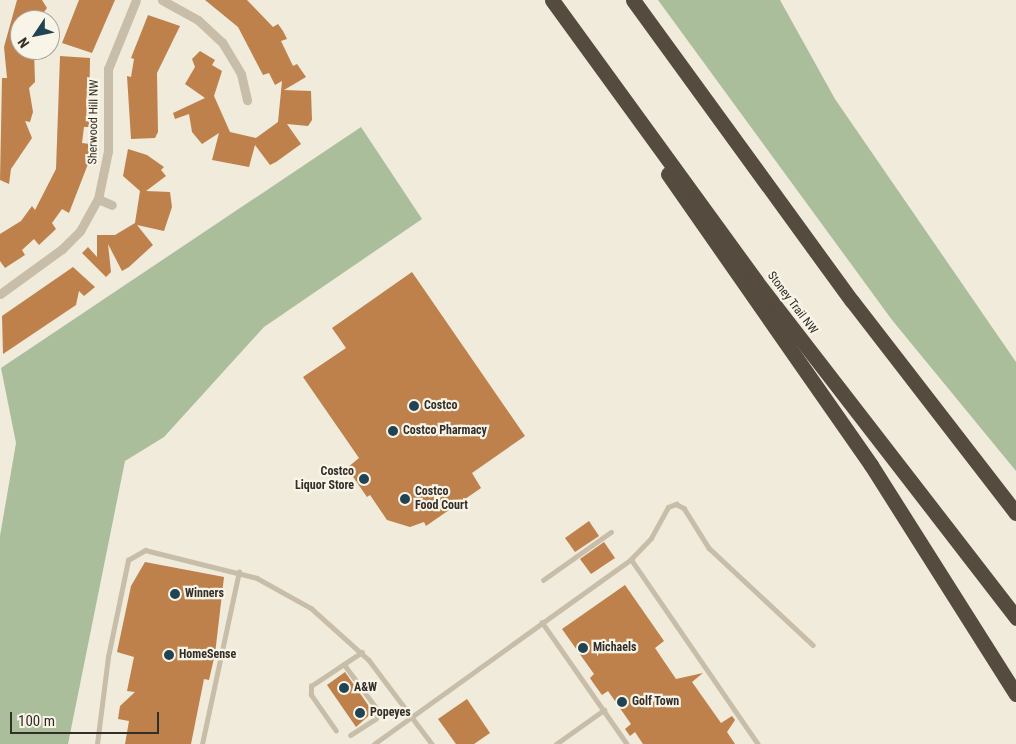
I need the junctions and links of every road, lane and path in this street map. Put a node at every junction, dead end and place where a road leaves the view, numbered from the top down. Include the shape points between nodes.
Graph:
1 (136, 0) edge
2 (162, 0) edge
3 (552, 0) edge
4 (633, 0) edge
5 (248, 100) dead end
6 (625, 101) junction
7 (98, 199) junction
8 (112, 205) dead end
9 (834, 277) junction
10 (0, 294) edge
11 (1016, 498) edge
12 (1016, 514) edge
13 (611, 532) dead end
14 (631, 559) junction
15 (239, 572) junction
16 (542, 580) dead end
17 (1016, 618) edge
18 (542, 622) junction
19 (813, 645) dead end
20 (362, 652) junction
21 (344, 664) junction
22 (1016, 694) edge
23 (604, 710) junction
24 (412, 717) junction
25 (336, 731) dead end
26 (351, 735) dead end
27 (755, 743) edge
28 (97, 744) edge
29 (202, 744) edge
30 (374, 744) edge
31 (432, 744) edge
32 (556, 744) edge
33 (627, 744) edge

1 - 7 street, Sherwood Hill NW via 108,69 108,151
2 - 5 street via 198,20 222,42 241,74
3 - 6 highway, Stoney Trail NW
4 - 9 highway
6 - 17 highway, Stoney Trail NW via 870,431
6 - 22 highway via 686,205 871,465
7 - 8 street
7 - 10 street, Sherwood Hill NW via 80,231 62,249
9 - 11 highway via 854,290
9 - 12 highway
13 - 16 lane
14 - 18 lane
14 - 19 lane via 651,538 668,507 676,504 684,508 709,548
14 - 27 lane
15 - 20 lane via 286,592
15 - 28 lane via 145,550 128,560 108,657
15 - 29 lane
18 - 23 lane
18 - 24 lane
20 - 21 lane
20 - 24 lane
21 - 25 lane via 311,686 311,694
21 - 26 lane via 378,710 376,719
23 - 32 lane
23 - 33 lane
24 - 30 lane
24 - 31 lane

